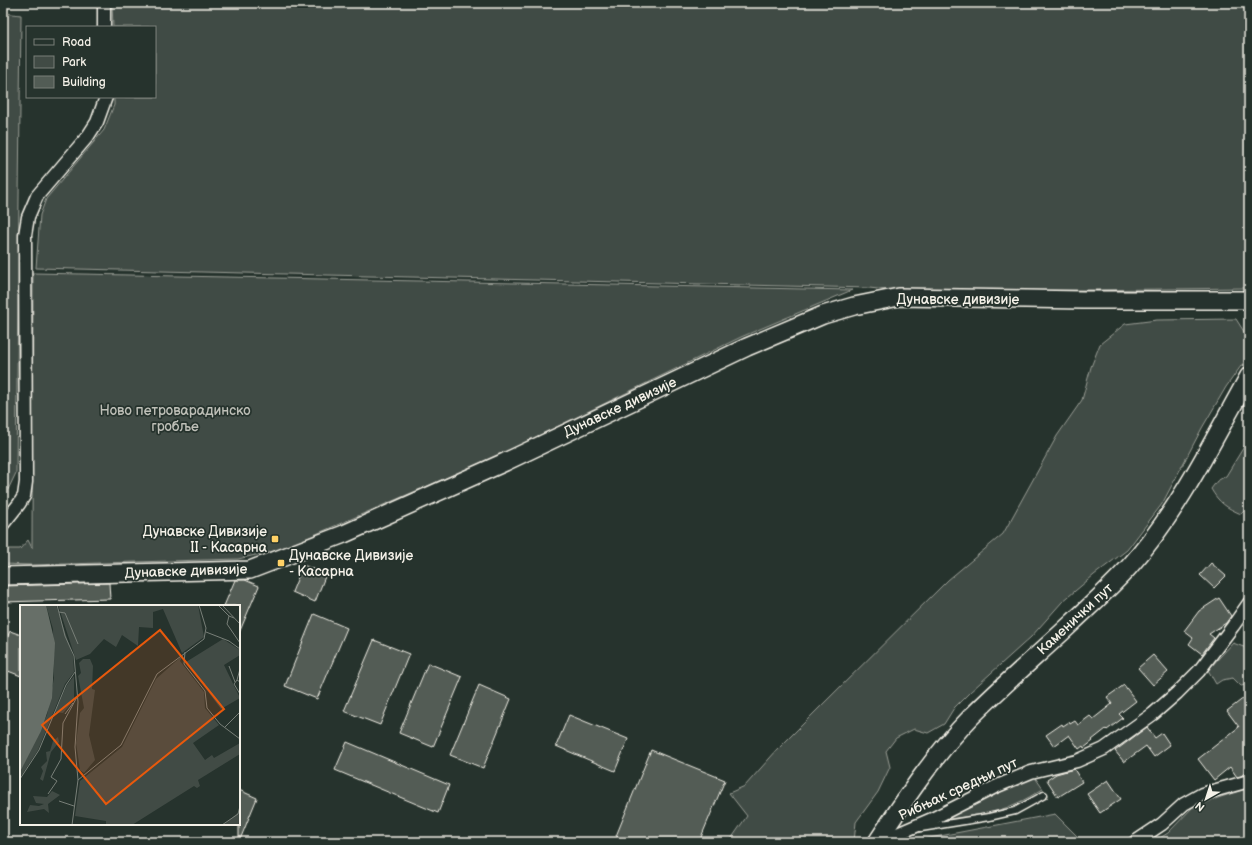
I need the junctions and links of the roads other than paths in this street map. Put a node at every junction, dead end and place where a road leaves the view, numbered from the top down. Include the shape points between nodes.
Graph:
1 (104, 3) edge
2 (104, 26) edge
3 (106, 98) edge
4 (1249, 300) edge
5 (1249, 376) edge
6 (3, 524) edge
7 (3, 576) edge
8 (1249, 602) edge
9 (1249, 782) edge
10 (1044, 795) dead end
11 (906, 831) junction
12 (878, 842) edge
13 (1135, 842) edge

1 - 2 street
3 - 6 street via 97,122 88,136 37,196 28,218 25,235 26,482 24,496
4 - 7 street, Дунавске дивизије via 899,297 854,306 823,315 747,348 505,462 344,534 250,570
5 - 12 street, Каменички пут via 1158,531 1102,595 970,718 901,805
8 - 11 street, Рибњак средњи пут via 1199,671 1153,714 1104,749 1077,761 1031,772
9 - 13 street via 1202,794 1184,804 1162,824
10 - 11 lane via 1015,811
11 - 12 street, Рибњак средњи пут

